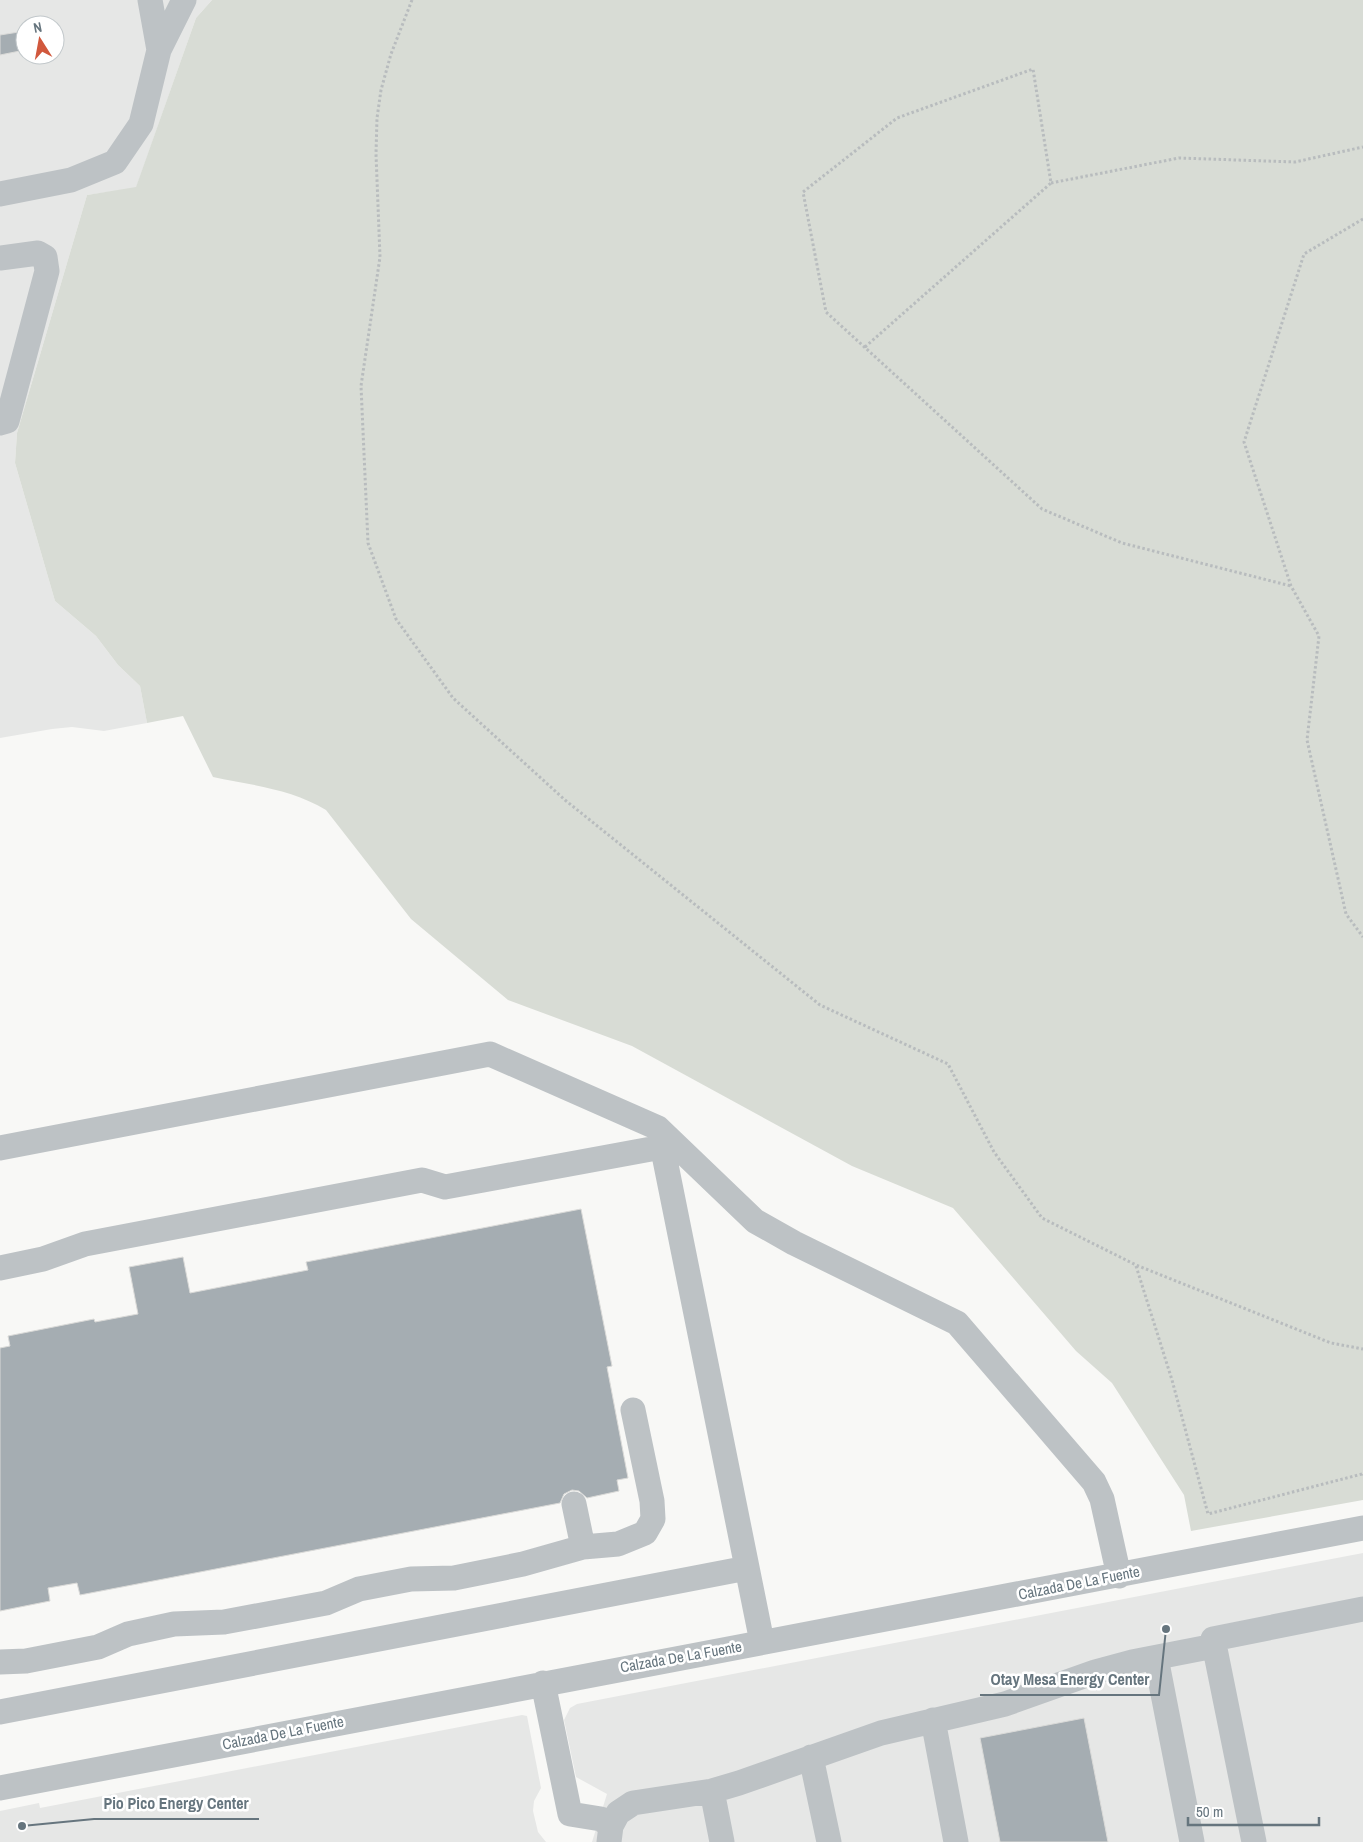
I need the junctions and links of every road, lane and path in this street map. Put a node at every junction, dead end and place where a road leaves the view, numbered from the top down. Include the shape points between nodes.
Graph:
1 (150, 0) edge
2 (184, 0) edge
3 (412, 0) edge
4 (159, 50) junction
5 (1363, 148) edge
6 (1052, 183) junction
7 (0, 194) edge
8 (1363, 219) edge
9 (0, 258) edge
10 (865, 347) junction
11 (0, 423) edge
12 (1291, 586) junction
13 (1363, 937) edge
14 (660, 1137) junction
15 (0, 1148) edge
16 (1136, 1266) junction
17 (0, 1268) edge
18 (1363, 1349) edge
19 (633, 1410) dead end
20 (1363, 1472) edge
21 (574, 1504) dead end
22 (1363, 1528) edge
23 (583, 1547) junction
24 (747, 1568) junction
25 (1119, 1576) junction
26 (1363, 1610) edge
27 (762, 1642) junction
28 (1204, 1648) dead end
29 (1156, 1658) junction
30 (0, 1662) edge
31 (543, 1683) junction
32 (0, 1712) edge
33 (933, 1720) junction
34 (811, 1757) junction
35 (0, 1788) edge
36 (712, 1790) junction
37 (610, 1834) edge
38 (722, 1842) edge
39 (829, 1842) edge
40 (956, 1842) edge
41 (1192, 1842) edge
42 (1254, 1842) edge

1 - 4 street
2 - 4 street
3 - 16 path via 391,54 377,118 380,257 361,386 368,543 396,619 453,698 565,800 820,1005 948,1064 994,1152 1042,1218
4 - 7 street via 141,124 115,162 71,180
5 - 6 path via 1294,162 1178,158
6 - 10 path
6 - 10 path via 1032,69 897,118 803,192 826,312
8 - 12 path via 1304,254 1244,442
9 - 11 street via 38,253 45,257 47,271 7,422
10 - 12 path via 1042,509 1122,543
12 - 13 path via 1319,636 1307,740 1346,914
14 - 15 street via 490,1054
14 - 17 street via 445,1187 422,1180 85,1244 43,1259
14 - 24 street
14 - 25 street via 755,1221 957,1323 1094,1482 1102,1499
16 - 18 path via 1331,1343
16 - 20 path via 1172,1380 1208,1514
19 - 23 street via 653,1519 645,1534 618,1544
21 - 23 street
22 - 25 street, Calzada De La Fuente
23 - 30 street via 471,1575 411,1579 359,1589 326,1603 224,1622 174,1624 128,1634 98,1646 26,1661
24 - 27 street
24 - 32 street
25 - 27 street, Calzada De La Fuente
26 - 42 street via 1212,1639
27 - 31 street, Calzada De La Fuente
28 - 29 street
29 - 33 street via 1095,1672 1005,1704
29 - 41 street
31 - 35 street, Calzada De La Fuente
31 - 37 street via 570,1814 601,1820
33 - 34 street via 881,1733
33 - 40 street
34 - 36 street
34 - 39 street
36 - 37 street via 633,1804 618,1813
36 - 38 street

